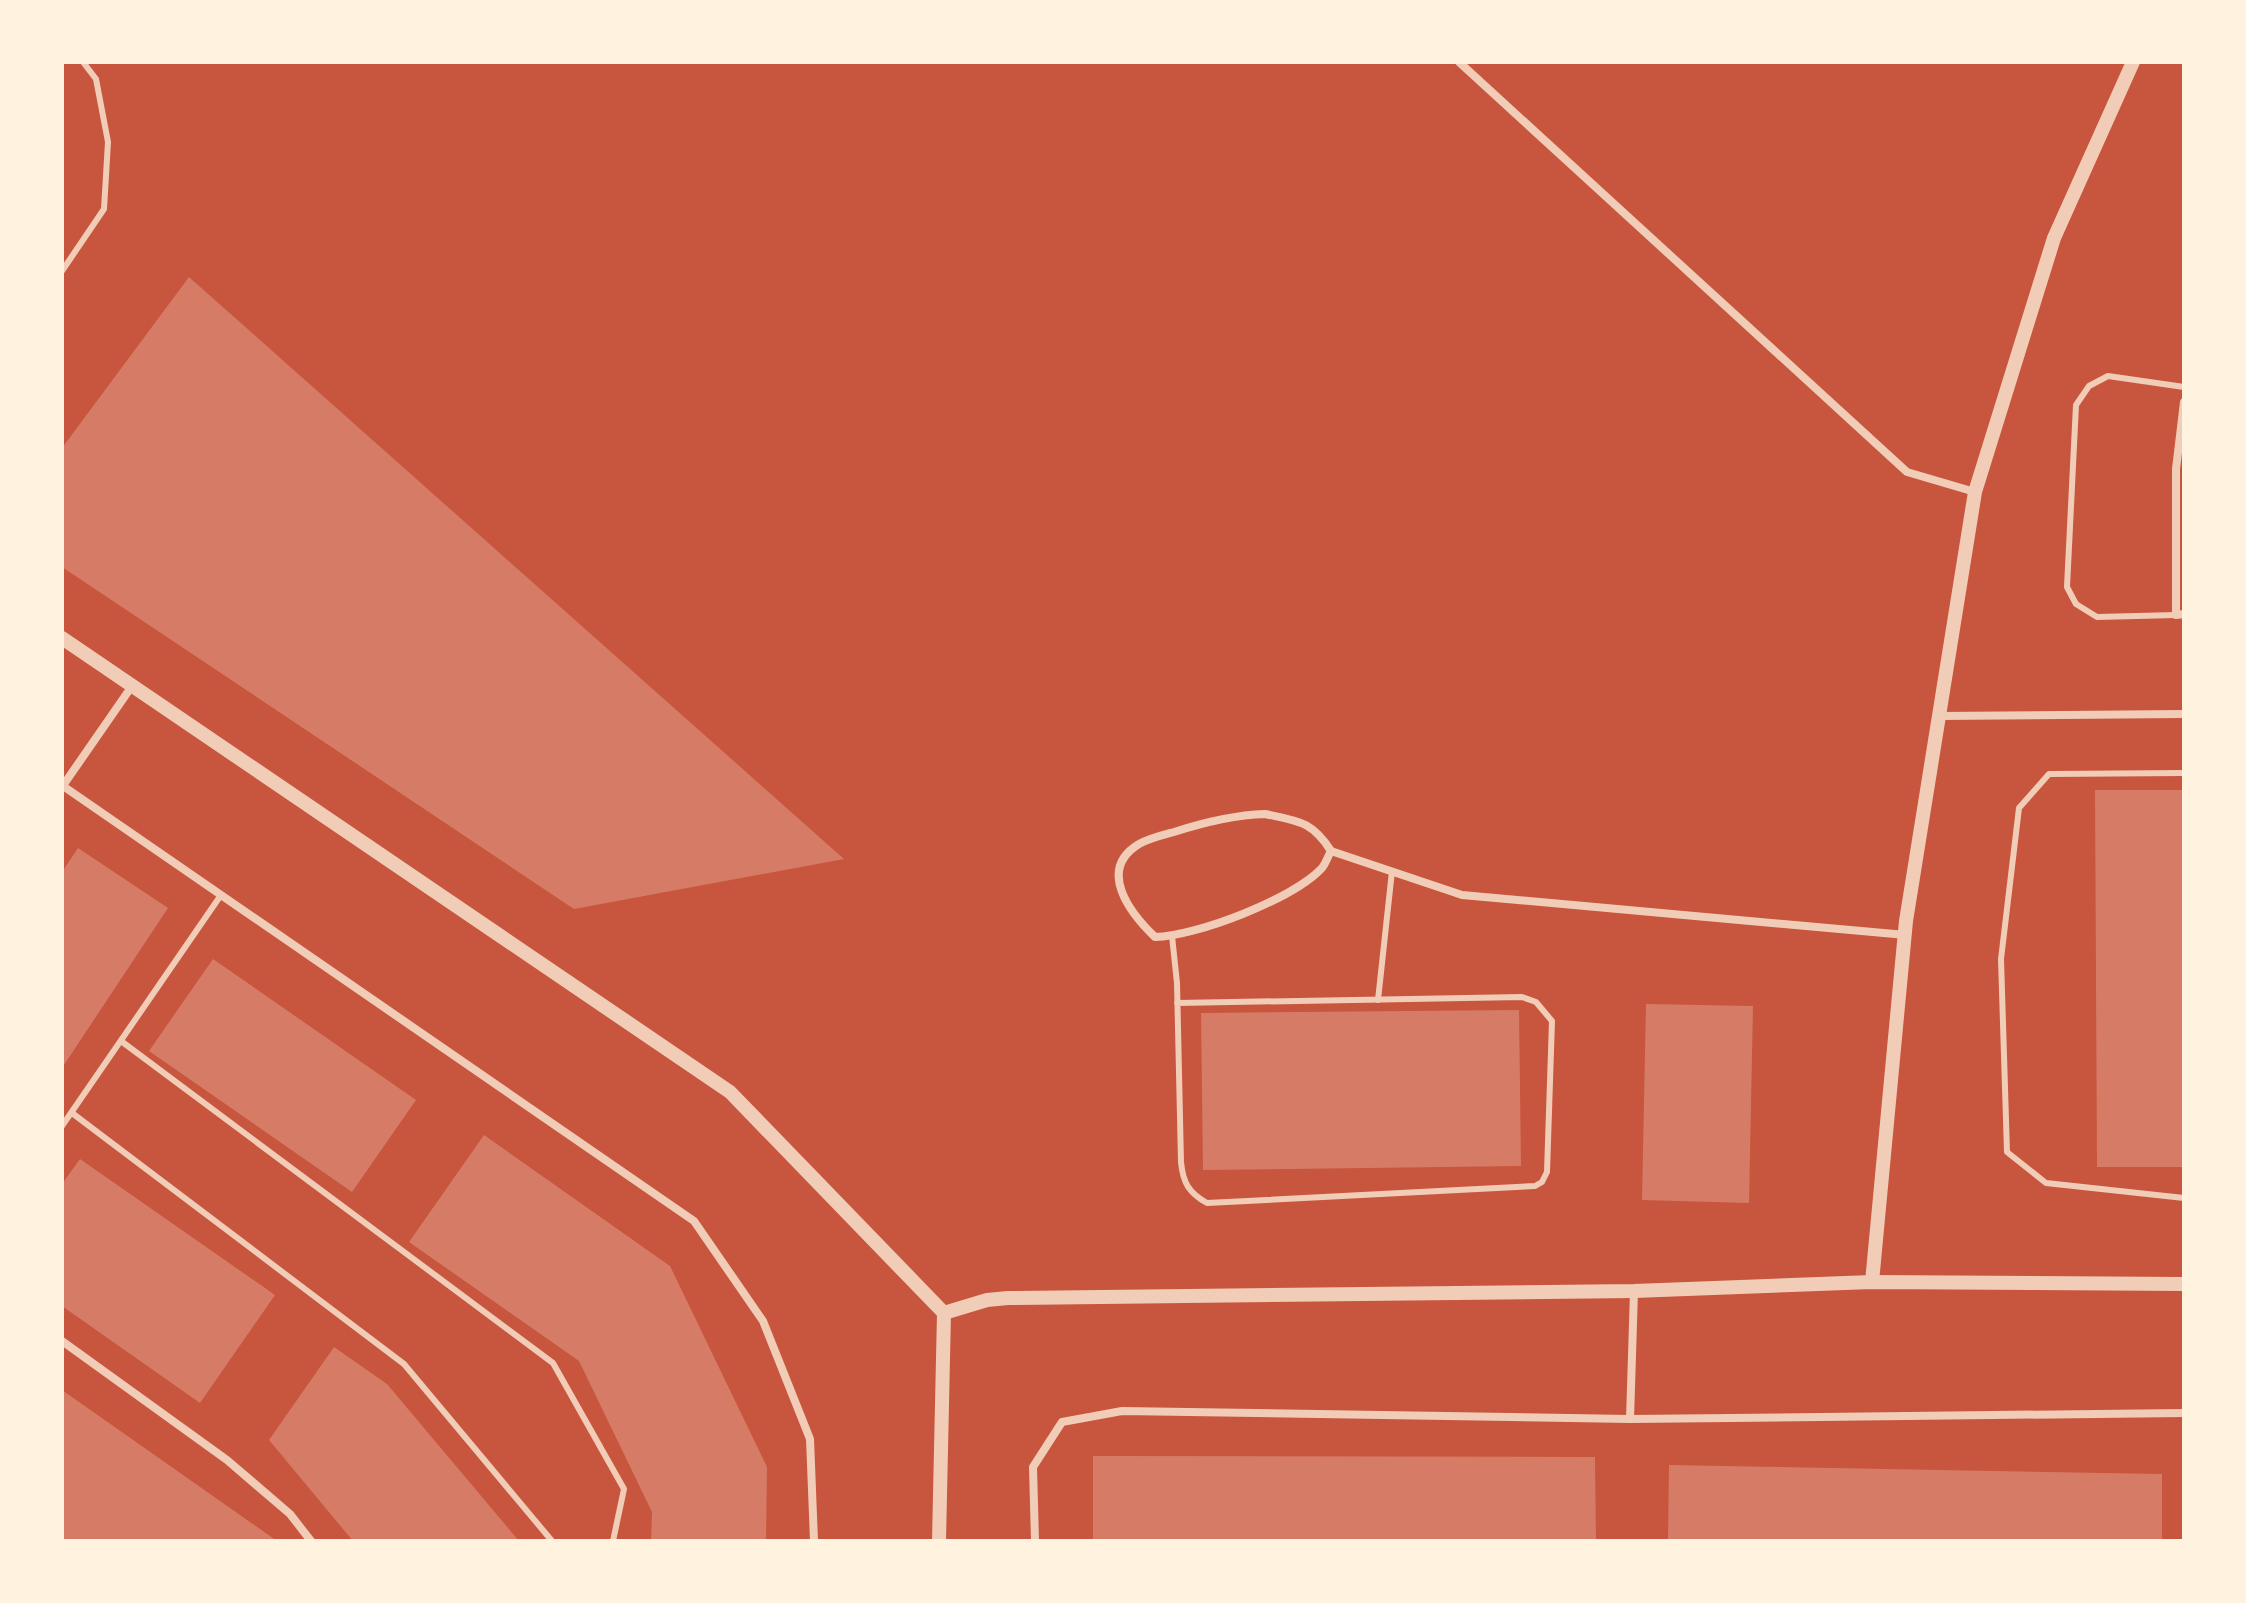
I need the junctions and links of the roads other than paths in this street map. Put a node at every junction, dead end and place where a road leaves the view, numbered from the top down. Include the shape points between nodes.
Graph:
1 (83, 62) edge
2 (1459, 62) edge
3 (2133, 62) edge
4 (62, 271) edge
5 (2184, 387) edge
6 (2184, 402) edge
7 (1975, 492) junction
8 (2180, 614) edge
9 (62, 638) edge
10 (132, 686) junction
11 (2184, 714) edge
12 (1939, 716) junction
13 (2184, 773) edge
14 (62, 786) edge
15 (1331, 851) junction
16 (1392, 871) junction
17 (221, 895) junction
18 (1906, 935) junction
19 (1172, 936) junction
20 (1378, 1000) junction
21 (1177, 1003) junction
22 (121, 1041) junction
23 (72, 1113) junction
24 (62, 1126) edge
25 (2184, 1198) edge
26 (1872, 1282) junction
27 (2184, 1284) edge
28 (1634, 1291) junction
29 (944, 1313) junction
30 (62, 1341) edge
31 (2184, 1413) edge
32 (1630, 1419) junction
33 (311, 1541) edge
34 (552, 1541) edge
35 (613, 1541) edge
36 (814, 1541) edge
37 (939, 1541) edge
38 (1035, 1541) edge

1 - 4 lane via 96,79 108,142 104,209
2 - 7 street via 1907,472
3 - 7 street via 2054,238
5 - 8 lane via 2108,376 2089,386 2076,405 2067,587 2076,604 2097,617
6 - 8 street via 2176,469
7 - 12 street
9 - 10 street
10 - 14 street
10 - 29 street via 730,1092
11 - 12 street
12 - 18 street
13 - 25 lane via 2049,774 2019,808 2001,959 2007,1152 2046,1183
14 - 17 street
15 - 16 street
15 - 19 street via 1323,867 1283,894 1243,914
15 - 19 street via 1319,832 1304,822 1265,814 1213,820 1138,845 1126,857 1120,891 1127,907 1155,937
16 - 18 street via 1462,895
16 - 20 lane
17 - 22 lane
17 - 36 street via 694,1221 763,1321 810,1439
18 - 26 street
19 - 21 lane
20 - 21 lane
20 - 21 lane via 1522,997 1536,1002 1552,1021 1547,1172 1542,1182 1207,1203 1192,1194 1182,1177
22 - 23 lane
22 - 35 lane via 553,1363 624,1489
23 - 24 lane
23 - 34 lane via 404,1364
26 - 27 street
26 - 28 street
28 - 29 street via 1008,1298
28 - 32 street
29 - 37 street
30 - 33 street via 227,1460 290,1514
31 - 32 street
32 - 38 street via 1122,1411 1062,1422 1033,1467

